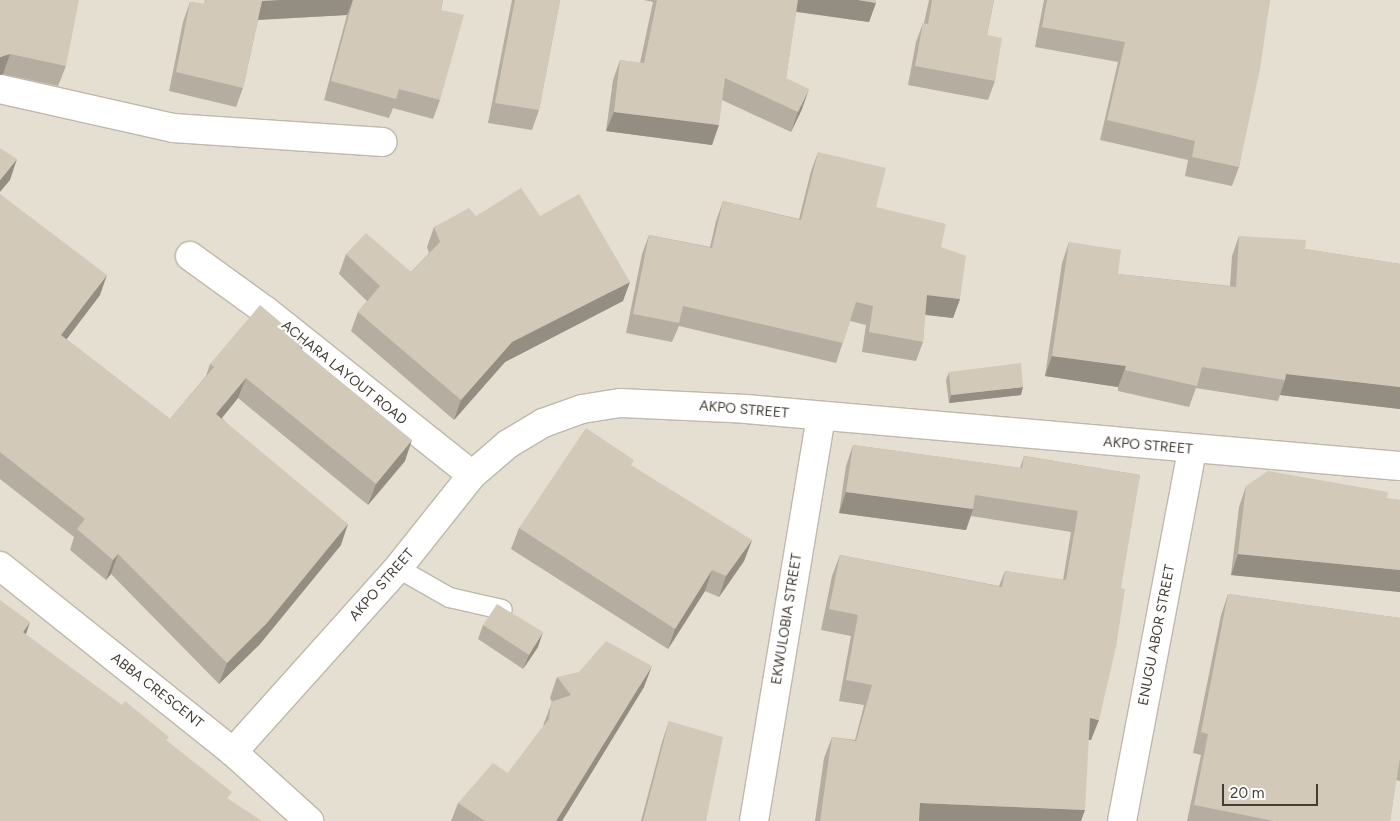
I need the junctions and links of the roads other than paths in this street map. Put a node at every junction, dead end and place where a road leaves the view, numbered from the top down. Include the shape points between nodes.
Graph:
1 (0, 89) edge
2 (383, 142) dead end
3 (190, 256) dead end
4 (821, 417) junction
5 (1192, 449) junction
6 (1400, 466) edge
7 (472, 476) junction
8 (0, 566) edge
9 (398, 568) junction
10 (502, 609) edge
11 (233, 752) junction
12 (310, 821) edge
13 (754, 821) edge
14 (1122, 821) edge

1 - 2 street via 173,128
3 - 7 street, ACHARA LAYOUT ROAD via 266,311
4 - 5 street, AKPO STREET
4 - 7 street, AKPO STREET via 655,403 621,403 582,409 543,423 508,444
4 - 13 street, EKWULOBIA STREET
5 - 6 street, AKPO STREET
5 - 14 street, ENUGU ABOR STREET
7 - 9 street, AKPO STREET
8 - 11 street, ABBA CRESCENT
9 - 10 lane via 449,597
9 - 11 street, AKPO STREET
11 - 12 street, ABBA CRESCENT

